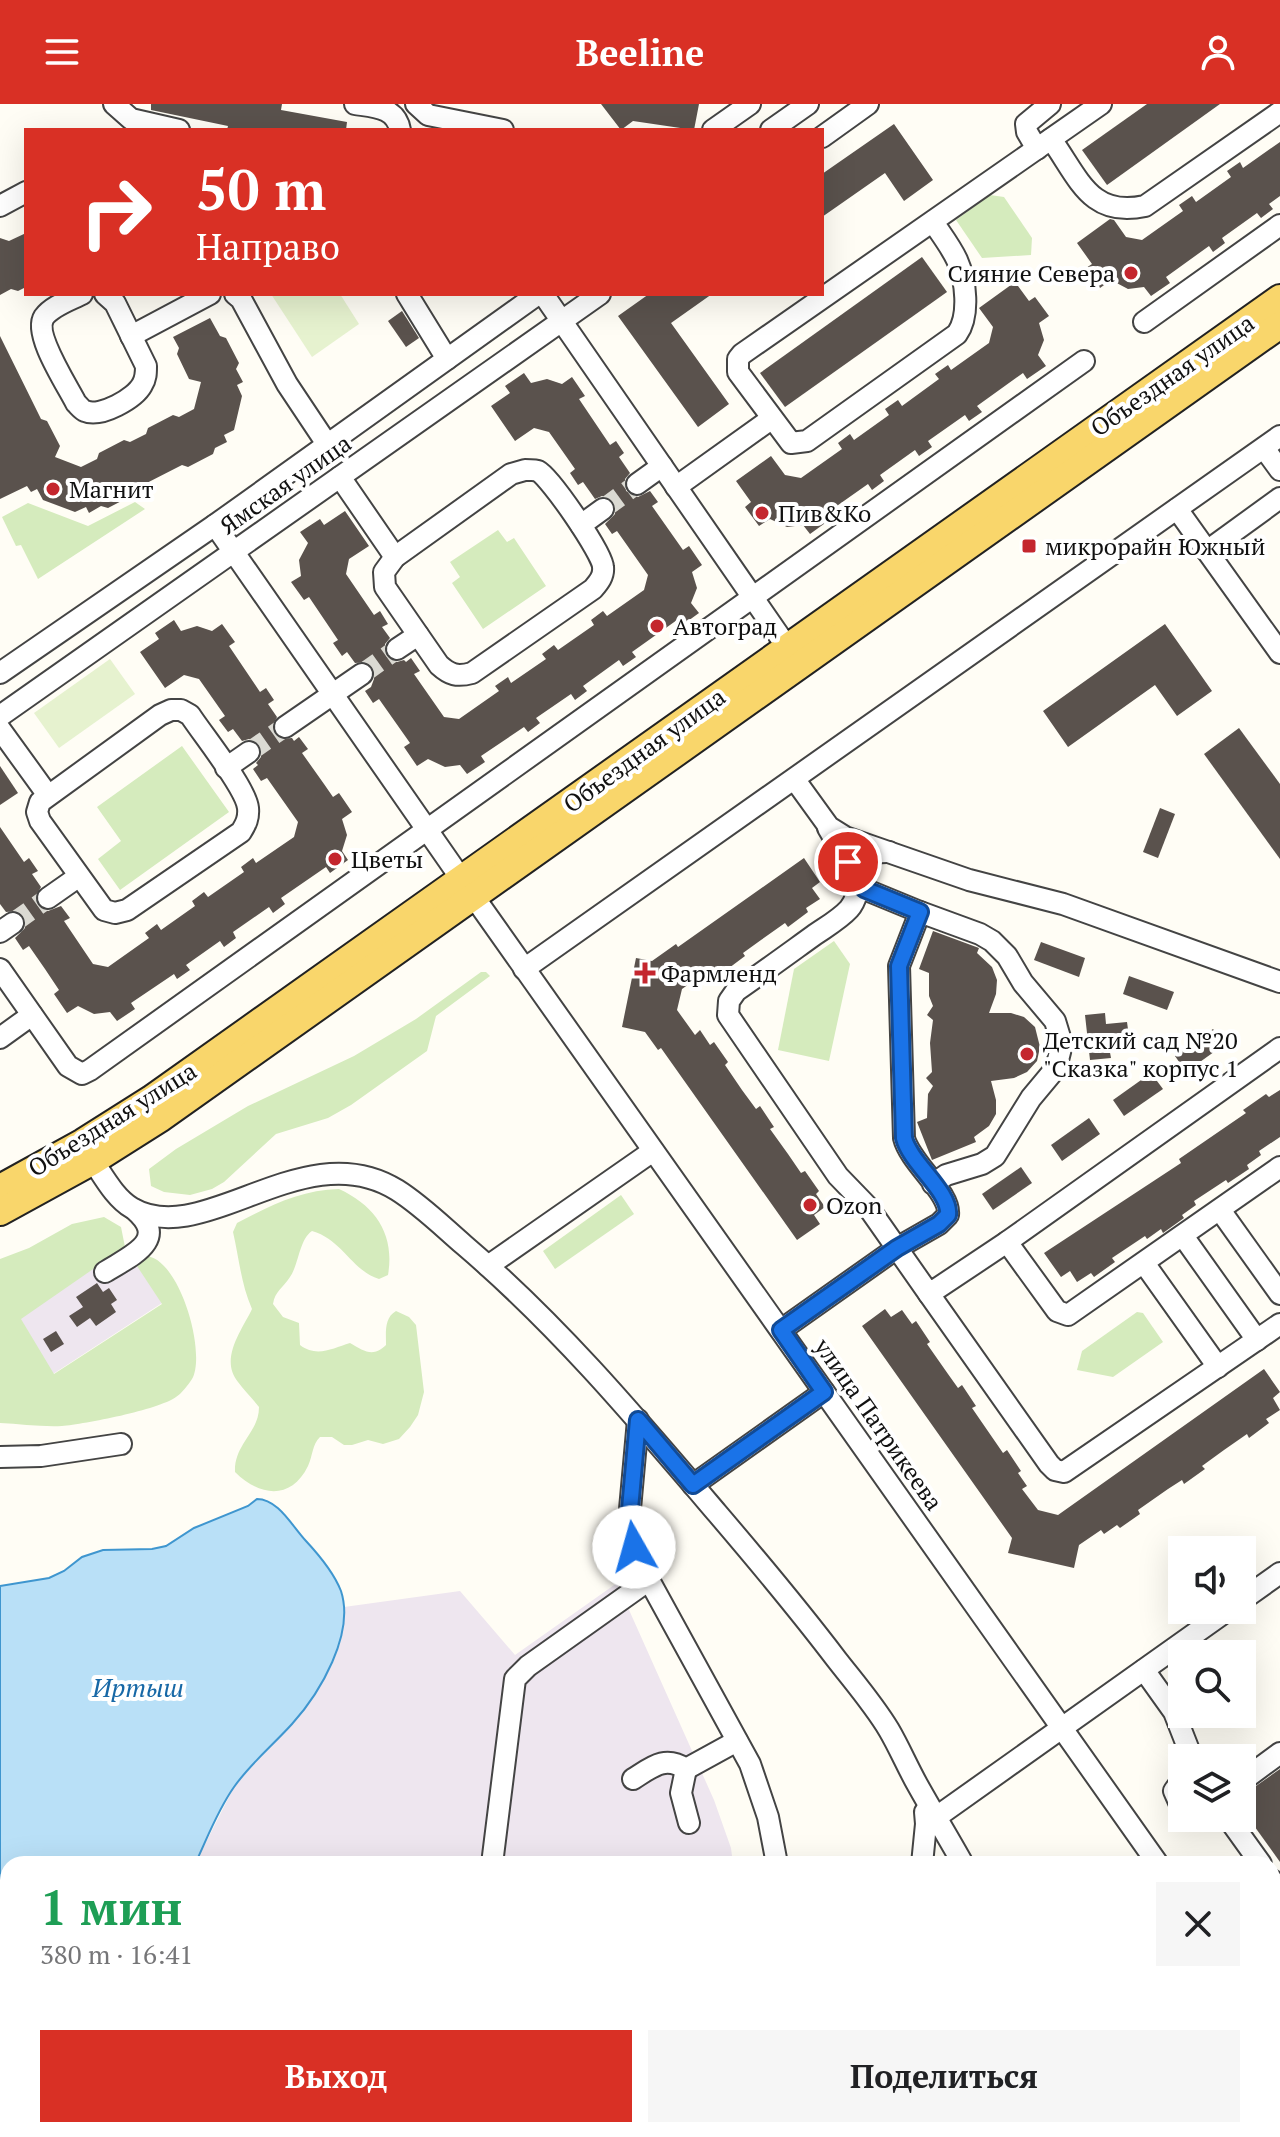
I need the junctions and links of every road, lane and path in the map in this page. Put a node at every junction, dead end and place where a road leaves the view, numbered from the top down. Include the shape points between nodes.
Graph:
1 (114, 104) edge
2 (355, 104) edge
3 (416, 104) edge
4 (750, 104) edge
5 (868, 104) edge
6 (1050, 104) edge
7 (1101, 104) edge
8 (804, 105) edge
9 (1280, 112) edge
10 (170, 128) edge
11 (399, 128) edge
12 (493, 128) edge
13 (716, 128) edge
14 (774, 128) edge
15 (824, 136) edge
16 (1044, 144) junction
17 (24, 193) edge
18 (0, 206) edge
19 (933, 222) junction
20 (1280, 225) edge
21 (78, 296) edge
22 (107, 296) edge
23 (206, 296) edge
24 (237, 296) edge
25 (408, 296) edge
26 (538, 296) edge
27 (543, 296) edge
28 (597, 296) edge
29 (1280, 298) edge
30 (562, 321) junction
31 (1144, 322) dead end
32 (1280, 325) edge
33 (131, 336) junction
34 (447, 359) junction
35 (1084, 361) dead end
36 (771, 419) junction
37 (1272, 442) edge
38 (327, 444) junction
39 (662, 466) junction
40 (1280, 470) edge
41 (340, 477) junction
42 (637, 484) tunnel mouth
43 (676, 487) junction
44 (1280, 498) edge
45 (603, 509) tunnel mouth
46 (1177, 509) junction
47 (215, 525) junction
48 (581, 525) junction
49 (1207, 551) junction
50 (233, 552) junction
51 (395, 557) junction
52 (752, 598) junction
53 (418, 635) junction
54 (397, 649) tunnel mouth
55 (1280, 653) edge
56 (793, 656) junction
57 (0, 673) edge
58 (362, 674) tunnel mouth
59 (332, 694) junction
60 (0, 716) edge
61 (285, 727) tunnel mouth
62 (0, 729) edge
63 (249, 752) tunnel mouth
64 (226, 768) junction
65 (795, 780) junction
66 (47, 794) junction
67 (822, 819) junction
68 (426, 829) junction
69 (889, 852) junction
70 (78, 877) junction
71 (860, 884) junction
72 (468, 888) junction
73 (48, 898) tunnel mouth
74 (920, 912) junction
75 (0, 969) edge
76 (524, 969) junction
77 (1280, 982) edge
78 (32, 1015) junction
79 (0, 1038) edge
80 (1280, 1048) edge
81 (653, 1151) junction
82 (88, 1152) junction
83 (1280, 1167) edge
84 (933, 1184) junction
85 (0, 1188) edge
86 (135, 1210) junction
87 (1220, 1210) junction
88 (0, 1212) edge
89 (1183, 1236) junction
90 (1007, 1242) junction
91 (897, 1248) junction
92 (1144, 1263) junction
93 (488, 1266) junction
94 (105, 1272) dead end
95 (929, 1294) junction
96 (1280, 1294) edge
97 (1280, 1324) edge
98 (781, 1330) junction
99 (1257, 1340) junction
100 (1218, 1367) junction
101 (824, 1392) junction
102 (638, 1420) junction
103 (121, 1444) dead end
104 (0, 1457) edge
105 (693, 1485) junction
106 (1280, 1573) edge
107 (649, 1580) junction
108 (1256, 1590) edge
109 (1208, 1624) edge
110 (1144, 1670) junction
111 (1061, 1728) junction
112 (737, 1741) junction
113 (1187, 1744) edge
114 (1280, 1753) edge
115 (686, 1769) junction
116 (1256, 1771) edge
117 (633, 1779) dead end
118 (931, 1821) junction
119 (689, 1823) dead end
120 (1238, 1832) edge
121 (493, 1856) edge
122 (775, 1856) edge
123 (924, 1856) edge
124 (957, 1856) edge
125 (1152, 1856) edge
126 (1255, 1856) edge

1 - 10 street via 131,119
2 - 11 street via 389,111
3 - 12 street via 428,115
4 - 13 street
5 - 15 street
6 - 16 street via 1026,124 1027,132
7 - 16 street
8 - 14 street
9 - 16 street via 1145,206 1131,209 1101,204
16 - 19 street
17 - 18 street
19 - 36 street via 738,359 738,372
19 - 36 street via 961,269 965,317 957,334 807,441 791,443
20 - 31 street
21 - 33 street via 51,310 41,334 83,411 100,412 142,385 146,366
22 - 33 street
23 - 33 street
24 - 38 street
25 - 34 street
26 - 34 street, Ямская улица
27 - 30 street
28 - 30 street, Ямская улица
29 - 56 main road, Объездная улица
30 - 39 street
30 - 41 street, Ямская улица
32 - 56 main road, Объездная улица
34 - 38 street, Ямская улица
35 - 52 street
36 - 43 street
37 - 40 street
37 - 46 street
38 - 47 street, Ямская улица
39 - 42 street
39 - 43 street
41 - 50 street, Ямская улица
41 - 51 street
43 - 52 street
44 - 49 street
45 - 48 street
46 - 49 street
46 - 65 street
47 - 50 street, улица Патрикеева
47 - 57 street, Ямская улица
48 - 51 street via 547,479 537,470 525,470 511,474
48 - 53 street via 601,555 601,580 472,673 449,674
49 - 55 street
50 - 59 street, улица Патрикеева
50 - 60 street, Ямская улица
51 - 53 street via 382,580
52 - 56 street
52 - 68 street
53 - 54 street
56 - 72 main road, Объездная улица
58 - 59 street
59 - 61 street
59 - 68 street, улица Патрикеева
62 - 66 street
63 - 64 street
64 - 66 street via 190,715 171,710
64 - 70 street via 249,810 241,832 127,910 104,910
65 - 67 street
65 - 76 street
66 - 70 street via 37,812 40,821
67 - 69 street via 845,837
67 - 71 street
68 - 72 street, улица Патрикеева
68 - 78 street via 82,1074 68,1066
69 - 71 street via 865,859 859,867
69 - 77 street via 1063,904
70 - 73 street
71 - 74 street
71 - 91 street via 847,911 732,995 728,1015 838,1176
72 - 76 street, улица Патрикеева
72 - 82 main road, Объездная улица via 161,1118
74 - 84 street via 899,966 904,1138
74 - 84 street via 992,941 1055,1021 1062,1044 1056,1068 995,1156
75 - 78 street
76 - 81 street, улица Патрикеева
78 - 79 street
80 - 90 street
81 - 93 street
81 - 98 street, улица Патрикеева
82 - 85 main road, Объездная улица
82 - 86 street
82 - 88 main road, Объездная улица
83 - 87 street
84 - 91 street via 948,1204 948,1215
86 - 93 street via 187,1216 305,1178 365,1176 399,1191
86 - 94 street via 148,1225 148,1240
87 - 89 street
87 - 96 street
89 - 92 street
89 - 99 street
90 - 92 street via 1061,1315 1073,1313
90 - 95 street
91 - 95 street
91 - 98 street
92 - 100 street
93 - 102 street
95 - 100 street via 1055,1470 1071,1470
97 - 99 street
98 - 101 street, улица Патрикеева
99 - 100 street
101 - 105 street
101 - 111 street, улица Патрикеева
102 - 105 street
102 - 107 street via 630,1526
103 - 104 street
105 - 118 street via 813,1628 888,1728
106 - 108 street
107 - 112 street
107 - 121 street via 515,1679
109 - 110 street
110 - 111 street
110 - 113 street via 1174,1712
111 - 118 street
111 - 125 street, улица Патрикеева
112 - 115 street
112 - 122 street via 759,1790
114 - 116 street
115 - 117 street via 659,1763
115 - 119 street via 681,1793
118 - 123 street
118 - 124 street
120 - 126 street

